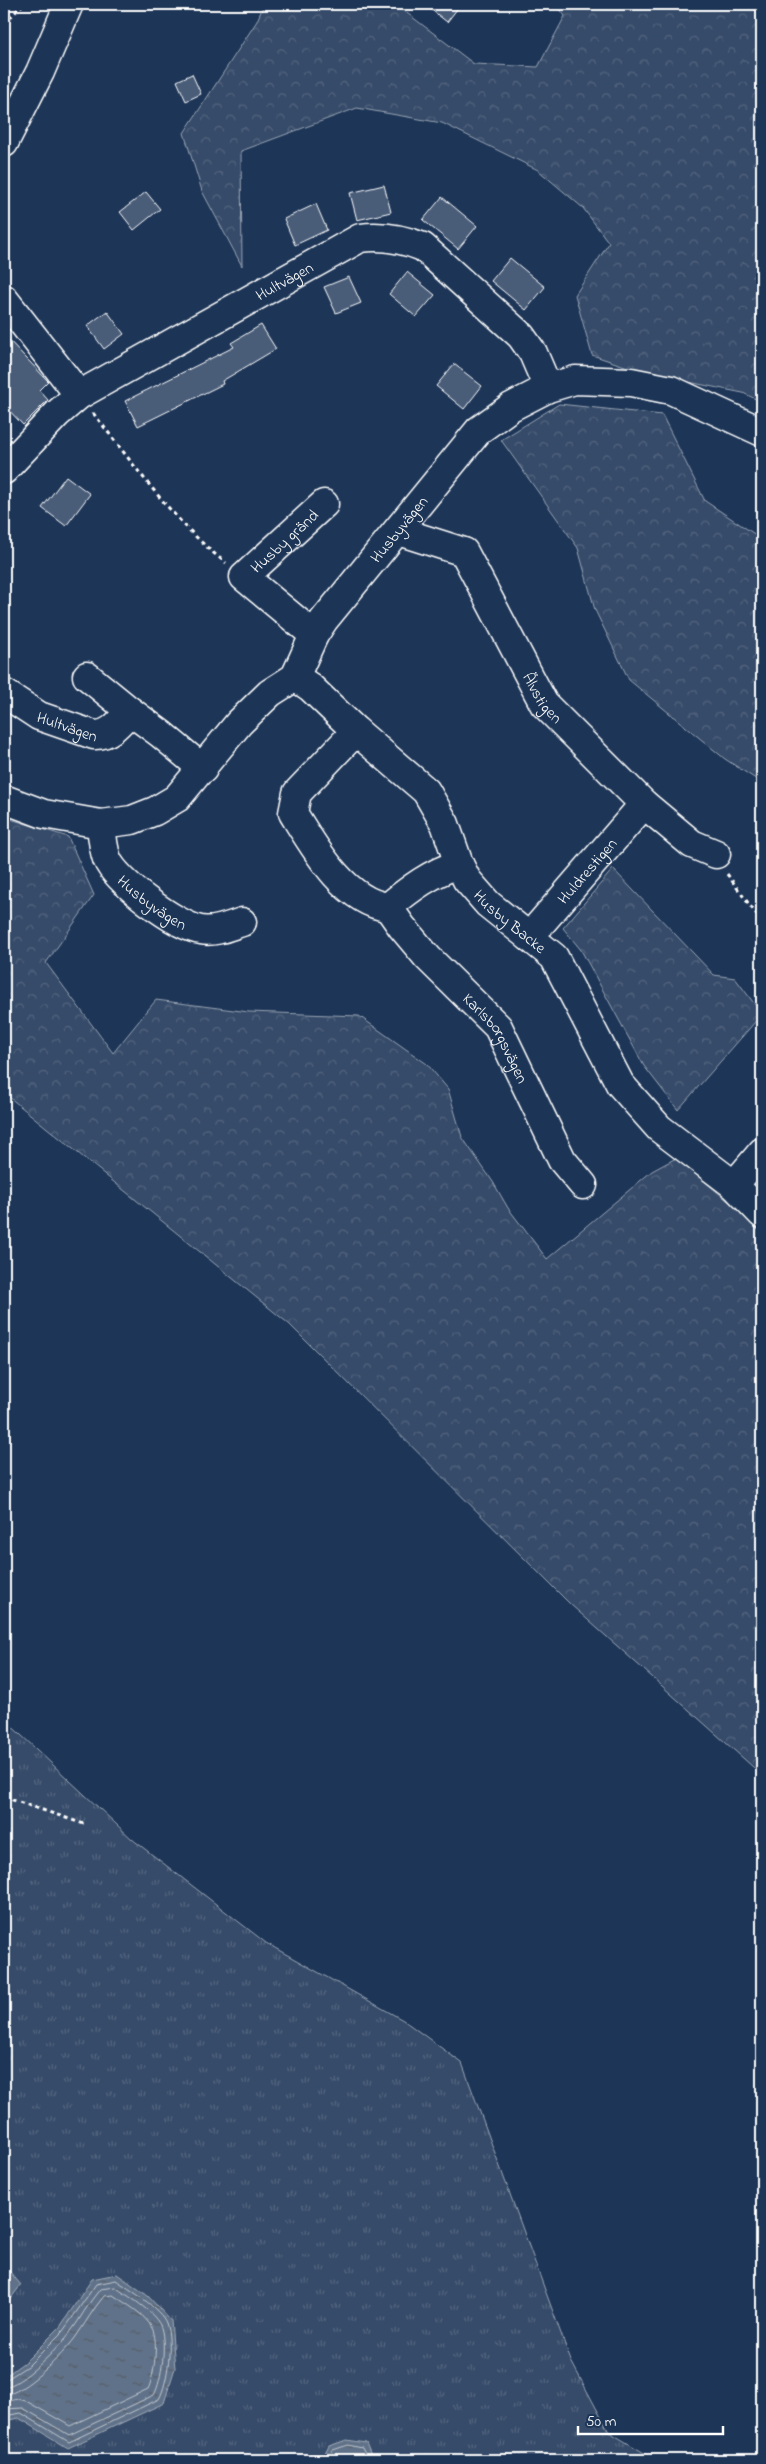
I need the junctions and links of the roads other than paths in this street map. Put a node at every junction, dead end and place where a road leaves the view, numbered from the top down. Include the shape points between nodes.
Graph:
1 (68, 4) edge
2 (4, 143) edge
3 (4, 299) edge
4 (548, 388) junction
5 (79, 395) junction
6 (762, 432) edge
7 (4, 470) edge
8 (324, 504) dead end
9 (398, 531) junction
10 (314, 635) junction
11 (87, 676) dead end
12 (295, 677) junction
13 (4, 693) edge
14 (130, 711) junction
15 (356, 731) junction
16 (203, 769) junction
17 (4, 799) edge
18 (644, 804) junction
19 (101, 824) junction
20 (716, 854) road end
21 (459, 864) junction
22 (388, 907) junction
23 (242, 922) dead end
24 (529, 937) junction
25 (762, 1152) edge
26 (583, 1185) dead end
27 (734, 1185) junction
28 (762, 1214) edge

1 - 2 street via 40,72
3 - 5 street
4 - 5 street, Hultvägen via 533,353 521,336 423,247 406,240 371,237 346,244
4 - 6 street, Husbyvägen via 575,380 639,384 671,390
4 - 9 street, Husbyvägen via 511,407 479,430
5 - 7 street, Hultvägen
8 - 10 street, Husby gränd via 244,577
9 - 10 street, Husbyvägen
9 - 18 street, Älvstigen via 464,552 544,704
10 - 12 street, Husbyvägen
11 - 14 street
12 - 15 street, Husby Backe
12 - 16 street via 270,693 245,717
13 - 14 street, Hultvägen via 40,716 94,735 110,732
14 - 16 street
15 - 21 street, Husby Backe via 426,791 445,824
15 - 22 street via 297,793 293,813 324,862 361,897 374,905
16 - 19 street via 177,798 155,812 132,820
17 - 19 street via 44,814
18 - 20 street, Älvstigen via 692,844
18 - 24 street, Huldrestigen
19 - 23 street, Husbyvägen via 105,854 116,874 158,909 181,924 201,930 218,930
21 - 22 street via 417,882
21 - 24 street, Husby Backe via 467,880 488,904
22 - 26 street, Karlsborgsvägen via 428,958 498,1027 562,1160
24 - 27 street, Husby Backe via 554,957 620,1084 659,1128
25 - 27 street
27 - 28 street, Husby Backe

